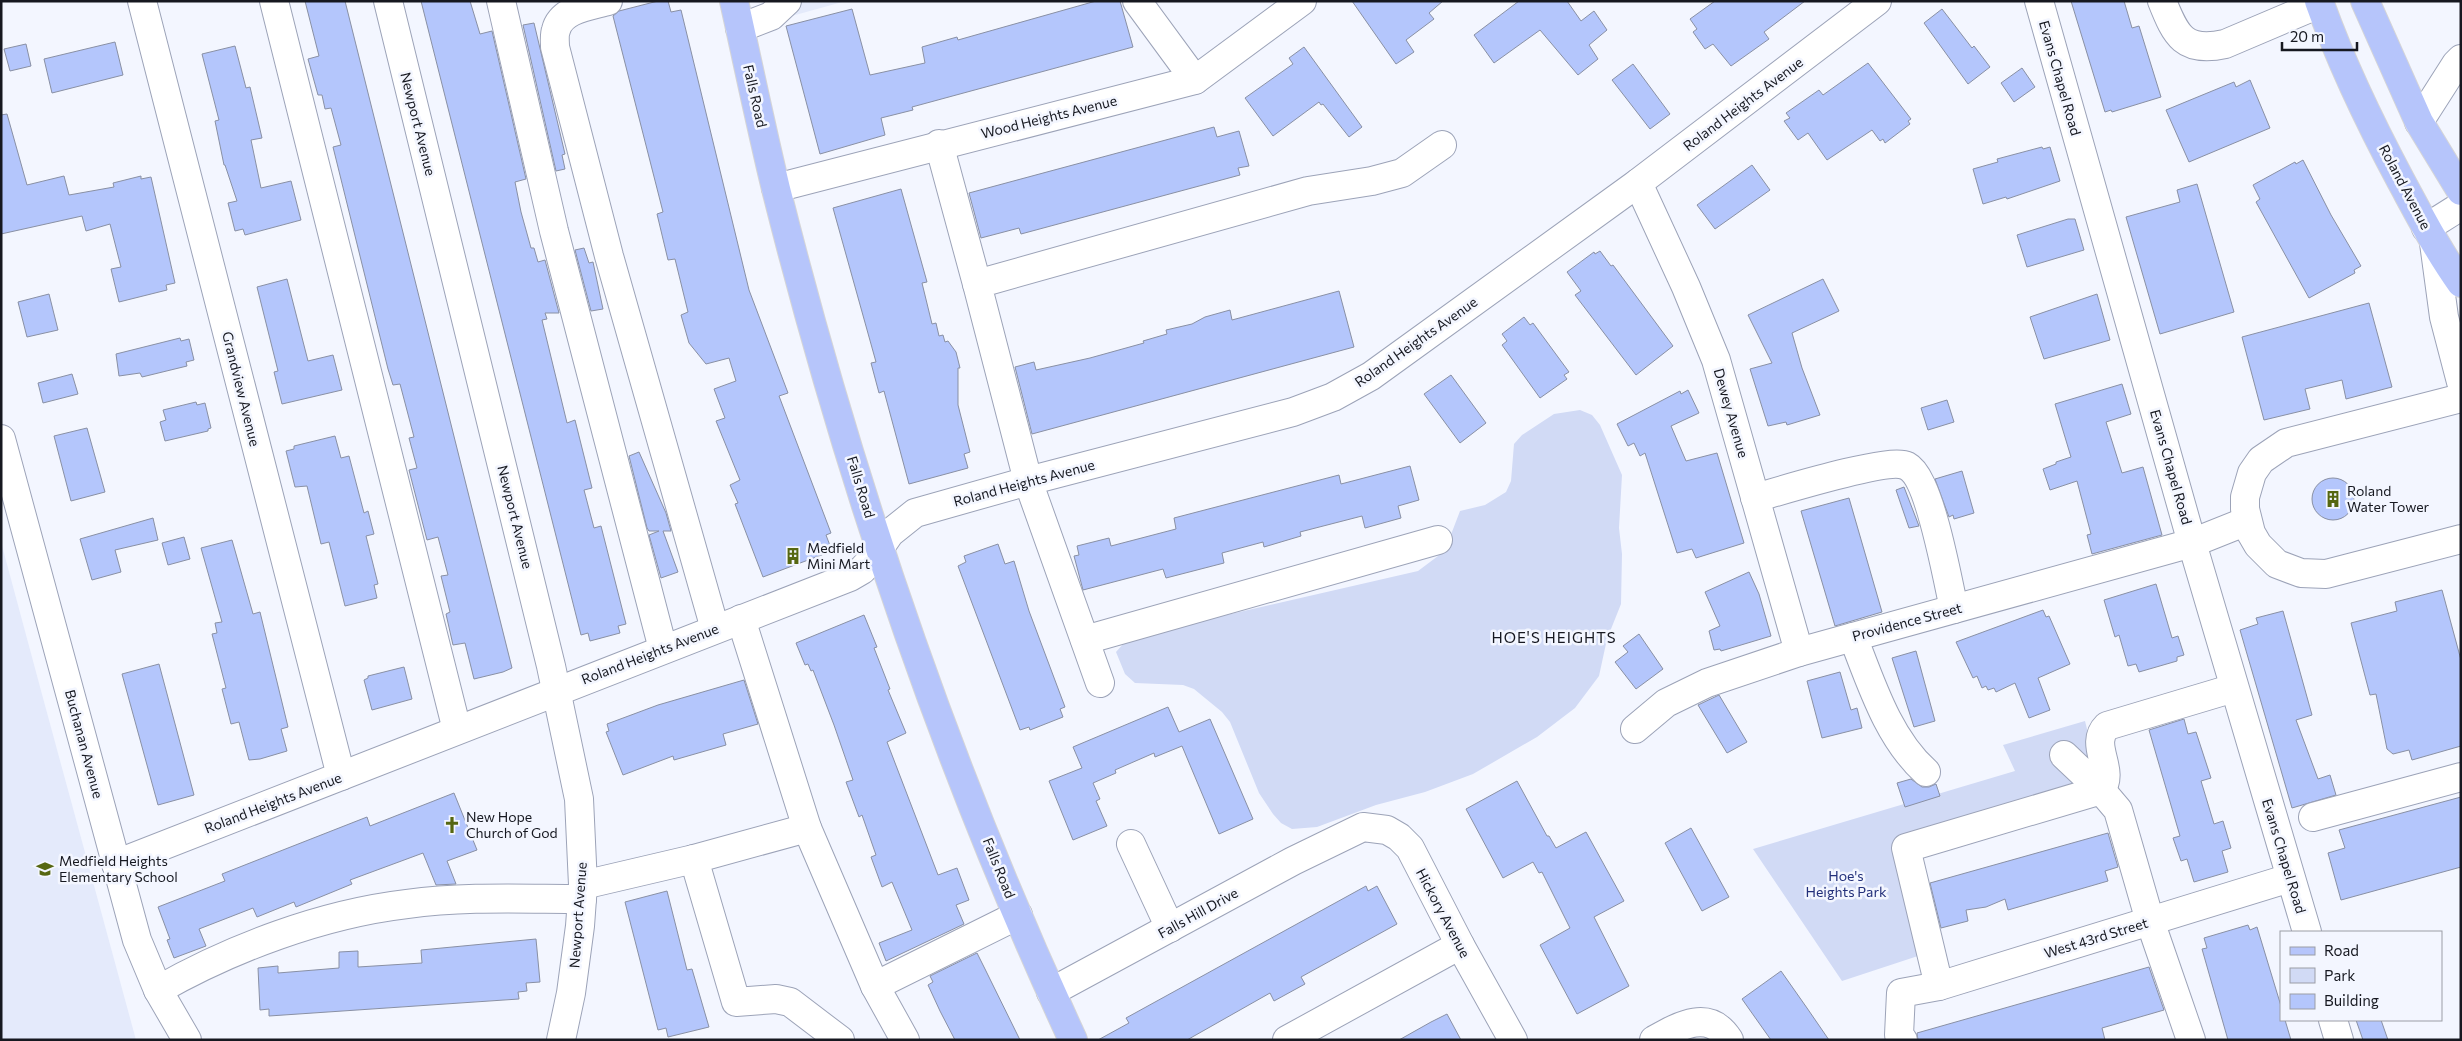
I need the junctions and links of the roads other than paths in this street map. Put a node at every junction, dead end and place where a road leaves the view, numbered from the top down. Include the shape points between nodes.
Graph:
1 (142, 1) edge
2 (274, 1) edge
3 (388, 1) edge
4 (501, 1) edge
5 (608, 1) edge
6 (734, 1) edge
7 (787, 1) edge
8 (1137, 1) edge
9 (1302, 1) edge
10 (1877, 1) edge
11 (2039, 1) edge
12 (2162, 1) edge
13 (2365, 1) edge
14 (2319, 2) edge
15 (740, 28) junction
16 (2461, 60) edge
17 (1195, 80) junction
18 (2419, 122) junction
19 (939, 144) junction
20 (1442, 145) dead end
21 (1638, 184) junction
22 (776, 188) junction
23 (2461, 191) edge
24 (2461, 206) edge
25 (2430, 236) junction
26 (2461, 283) edge
27 (976, 284) junction
28 (2461, 382) edge
29 (2461, 398) edge
30 (1, 439) edge
31 (1028, 481) junction
32 (1755, 498) junction
33 (2247, 520) junction
34 (2461, 539) edge
35 (1438, 540) dead end
36 (2192, 543) junction
37 (880, 547) junction
38 (1954, 609) junction
39 (741, 619) junction
40 (715, 629) junction
41 (1852, 637) junction
42 (1085, 640) junction
43 (663, 649) junction
44 (1799, 652) junction
45 (1100, 683) dead end
46 (2234, 688) junction
47 (557, 690) junction
48 (1634, 729) dead end
49 (457, 730) junction
50 (2064, 755) dead end
51 (1926, 772) dead end
52 (341, 776) junction
53 (2461, 777) edge
54 (2101, 790) junction
55 (2313, 818) dead end
56 (807, 828) junction
57 (1346, 835) joint
58 (1131, 844) dead end
59 (694, 859) junction
60 (116, 864) junction
61 (2290, 878) junction
62 (582, 892) junction
63 (1018, 915) junction
64 (2150, 921) junction
65 (1170, 928) junction
66 (2307, 931) edge
67 (1460, 945) junction
68 (875, 986) junction
69 (1939, 986) junction
70 (158, 990) junction
71 (1051, 992) junction
72 (2333, 1021) edge
73 (187, 1040) edge
74 (561, 1040) edge
75 (840, 1040) edge
76 (905, 1040) edge
77 (1073, 1040) edge
78 (1287, 1040) edge
79 (1513, 1040) edge
80 (1654, 1040) edge
81 (1729, 1040) edge
82 (1903, 1040) edge
83 (2191, 1040) edge
84 (2339, 1040) edge

1 - 52 street, Grandview Avenue
2 - 49 street
3 - 47 street, Newport Avenue
4 - 43 street via 554,231
5 - 40 street via 567,15 556,30 555,47 608,256
6 - 15 main road, Falls Road
7 - 15 street via 771,16
8 - 17 street
9 - 17 street, Wood Heights Avenue
10 - 21 street, Roland Heights Avenue
11 - 36 street, Evans Chapel Road
12 - 14 street via 2178,35 2197,47 2225,44
13 - 18 main road
14 - 25 main road, Roland Avenue via 2359,97
15 - 22 main road, Falls Road
16 - 18 street
17 - 19 street, Wood Heights Avenue
18 - 23 main road
19 - 22 street, Wood Heights Avenue
19 - 27 street
20 - 27 street via 1402,173 1308,191
21 - 31 street, Roland Heights Avenue via 1371,376 1333,397 1293,412
21 - 32 street, Dewey Avenue via 1716,360
22 - 37 main road, Falls Road via 829,383
24 - 25 street
25 - 26 main road
25 - 28 street, Roland Avenue via 2444,318
27 - 31 street
29 - 33 street via 2286,443 2273,450 2261,460 2248,484
30 - 60 street, Buchanan Avenue
31 - 37 street, Roland Heights Avenue via 914,514 890,533
31 - 42 street
32 - 38 street via 1870,468 1896,464 1906,466 1921,485 1931,511
32 - 44 street, Dewey Avenue
33 - 34 street via 2258,545 2267,555 2289,569 2313,575
33 - 36 street, Providence Street
35 - 42 street
36 - 38 street, Providence Street
36 - 46 street, Evans Chapel Road
37 - 39 street, Roland Heights Avenue via 862,570 850,577
37 - 63 main road, Falls Road via 951,749
38 - 41 street, Providence Street
39 - 40 street, Roland Heights Avenue
39 - 56 street
40 - 43 street, Roland Heights Avenue
41 - 44 street, Providence Street
41 - 51 street via 1899,740
42 - 45 street
43 - 47 street, Roland Heights Avenue
44 - 48 street, Providence Street via 1707,683 1666,703
46 - 54 street via 2107,726 2098,741 2106,775
46 - 61 street, Evans Chapel Road
47 - 49 street, Roland Heights Avenue
47 - 62 street, Newport Avenue via 579,799
49 - 52 street, Roland Heights Avenue
50 - 54 street
52 - 60 street, Roland Heights Avenue
53 - 55 street
54 - 64 street via 2118,810
54 - 69 street via 1906,848
56 - 59 street
56 - 68 street
57 - 65 street, Falls Hill Drive
57 - 67 street, Hickory Avenue via 1364,827 1387,830 1400,837 1410,848
58 - 65 street
59 - 62 street
59 - 75 street via 736,1002 776,999 790,1002
60 - 70 street, Buchanan Avenue via 137,940
61 - 64 street, West 43rd Street
61 - 66 street, Evans Chapel Road
62 - 70 street via 437,901 368,911 276,936 198,967
62 - 74 street, Newport Avenue via 576,960
63 - 68 street
63 - 71 main road, Falls Road
64 - 69 street, West 43rd Street
64 - 83 street
65 - 71 street, Falls Hill Drive
67 - 78 street
67 - 79 street, Hickory Avenue
68 - 76 street
69 - 82 street, West 43rd Street via 1901,993 1899,1035
70 - 73 street, Buchanan Avenue
71 - 77 main road, Falls Road
72 - 84 street
80 - 81 street via 1692,1022 1715,1026

